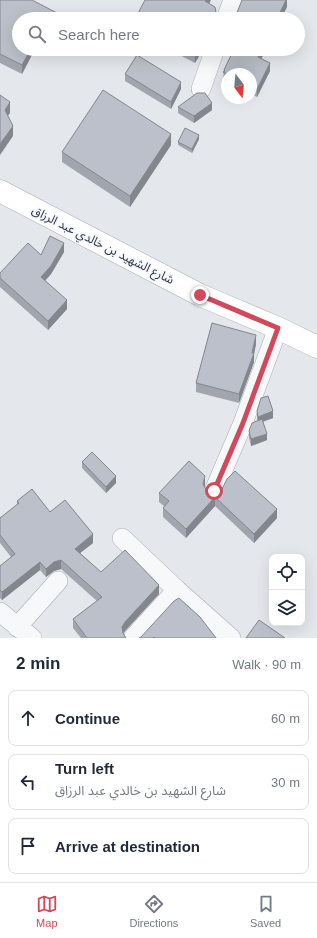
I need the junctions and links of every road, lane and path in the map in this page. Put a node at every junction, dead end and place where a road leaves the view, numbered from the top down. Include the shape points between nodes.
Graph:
1 (233, 0) edge
2 (229, 12) edge
3 (213, 56) edge
4 (201, 89) dead end
5 (0, 191) edge
6 (278, 328) junction
7 (317, 347) edge
8 (214, 491) edge
9 (122, 538) dead end
10 (58, 582) dead end
11 (177, 590) junction
12 (0, 612) edge
13 (17, 627) junction
14 (32, 638) edge
15 (133, 638) edge
16 (231, 638) edge

1 - 2 street
3 - 4 street
5 - 6 main road, شارع الشهيد بن خالدي عبد الرزاق via 200,295
6 - 7 main road, شارع الشهيد بن خالدي عبد الرزاق
6 - 8 street via 243,423
9 - 11 street
10 - 13 street
11 - 15 street
11 - 16 street
12 - 13 street
13 - 14 street

